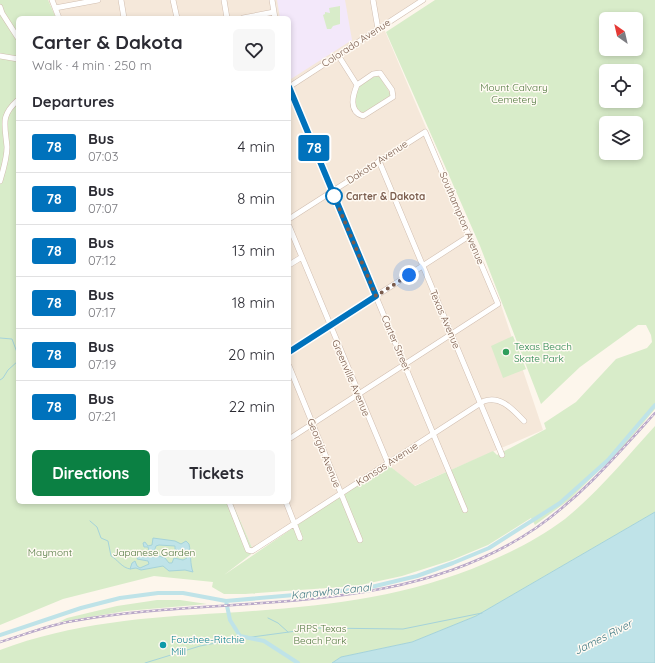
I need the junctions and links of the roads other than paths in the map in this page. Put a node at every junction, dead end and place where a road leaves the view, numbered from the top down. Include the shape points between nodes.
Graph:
1 (52, 0) edge
2 (98, 0) edge
3 (121, 0) edge
4 (173, 0) edge
5 (224, 0) edge
6 (272, 0) edge
7 (373, 0) edge
8 (423, 0) edge
9 (0, 7) edge
10 (55, 8) junction
11 (275, 15) edge
12 (58, 16) edge
13 (124, 16) edge
14 (176, 16) edge
15 (227, 16) edge
16 (264, 16) edge
17 (378, 29) junction
18 (16, 35) edge
19 (338, 55) junction
20 (0, 56) edge
21 (16, 60) edge
22 (357, 85) junction
23 (291, 86) edge
24 (291, 92) edge
25 (16, 102) edge
26 (425, 132) joint
27 (379, 161) junction
28 (0, 181) edge
29 (332, 192) junction
30 (291, 218) edge
31 (291, 231) edge
32 (469, 236) junction
33 (302, 257) junction
34 (291, 264) edge
35 (423, 266) junction
36 (376, 296) junction
37 (330, 326) junction
38 (452, 334) junction
39 (291, 351) edge
40 (405, 364) junction
41 (291, 371) edge
42 (358, 394) junction
43 (480, 403) junction
44 (524, 421) dead end
45 (312, 424) junction
46 (434, 434) junction
47 (291, 438) edge
48 (502, 455) dead end
49 (388, 463) junction
50 (340, 494) junction
51 (230, 504) edge
52 (287, 504) edge
53 (465, 510) dead end
54 (294, 524) junction
55 (300, 538) dead end
56 (360, 540) dead end

1 - 10 street
2 - 10 street
3 - 13 street
4 - 14 street
5 - 15 street
6 - 11 street
7 - 17 street
8 - 17 street, Colorado Avenue
9 - 18 street
10 - 12 street
11 - 16 street
17 - 19 street, Colorado Avenue
19 - 22 street
19 - 23 street, Colorado Avenue
20 - 21 street
22 - 22 street via 352,98 354,107 360,115 369,113 393,97 392,90 380,73 373,74
24 - 29 street, Carter Street
25 - 28 street via 3,117 7,149
26 - 27 street, Dakota Avenue
26 - 32 street, Southampton Avenue
27 - 29 street, Dakota Avenue
27 - 35 street, Texas Avenue
29 - 30 street, Dakota Avenue
29 - 36 street, Carter Street
31 - 33 street, Greenville Avenue
32 - 35 street
32 - 38 street, Southampton Avenue via 498,304
33 - 34 street
33 - 37 street, Greenville Avenue
35 - 36 street
35 - 38 street, Texas Avenue
36 - 37 street
36 - 40 street, Carter Street
37 - 39 street
37 - 42 street, Greenville Avenue
38 - 40 street
38 - 43 street, Texas Avenue
40 - 42 street
40 - 46 street, Carter Street
41 - 45 street, Georgia Avenue
42 - 45 street
42 - 49 street, Greenville Avenue
43 - 44 street, Kansas Avenue via 500,400
43 - 46 street, Kansas Avenue
43 - 48 street, Texas Avenue
45 - 47 street
45 - 50 street, Georgia Avenue
46 - 49 street, Kansas Avenue
46 - 53 street, Carter Street
49 - 50 street, Kansas Avenue
50 - 54 street, Kansas Avenue
50 - 56 street, Georgia Avenue
51 - 54 street, Kansas Avenue via 248,550 252,551
52 - 54 street
54 - 55 street

